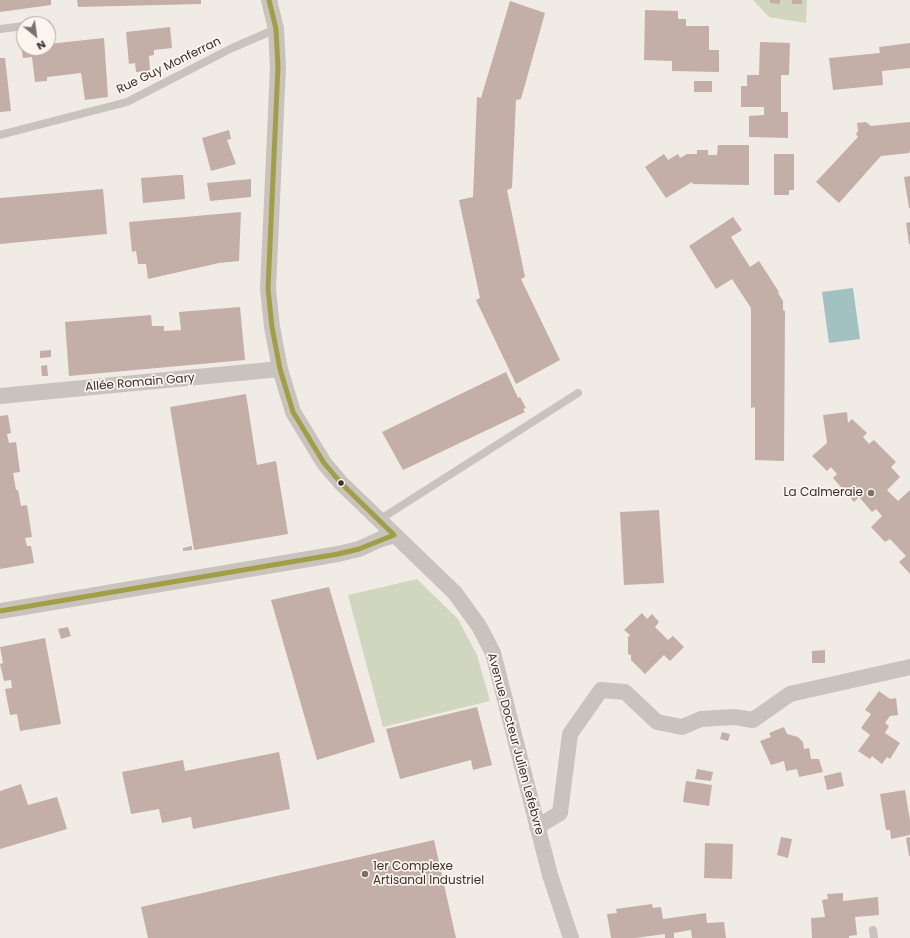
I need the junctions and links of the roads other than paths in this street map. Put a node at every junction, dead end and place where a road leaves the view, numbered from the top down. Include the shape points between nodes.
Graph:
1 (269, 0) edge
2 (16, 27) edge
3 (0, 29) edge
4 (276, 29) junction
5 (0, 135) edge
6 (280, 369) junction
7 (578, 393) dead end
8 (0, 396) edge
9 (379, 520) junction
10 (394, 535) junction
11 (0, 611) edge
12 (910, 667) edge
13 (537, 827) junction
14 (571, 938) edge

1 - 4 street, Avenue Docteur Julien Lefebvre
2 - 3 lane
4 - 5 lane, Rue Guy Monferran via 232,48 127,102
4 - 6 street, Avenue Docteur Julien Lefebvre via 278,67 268,289
6 - 8 street, Allée Romain Gary
6 - 9 street, Avenue Docteur Julien Lefebvre via 293,412 308,439 341,483
7 - 9 lane
9 - 10 street, Avenue Docteur Julien Lefebvre
10 - 11 street via 359,549 338,554
10 - 13 street, Avenue Docteur Julien Lefebvre via 455,593 480,626 493,653
12 - 13 street via 790,694 753,720 701,720 682,727 657,722 625,692 601,690 570,734 560,813
13 - 14 street, Avenue Docteur Julien Lefebvre

